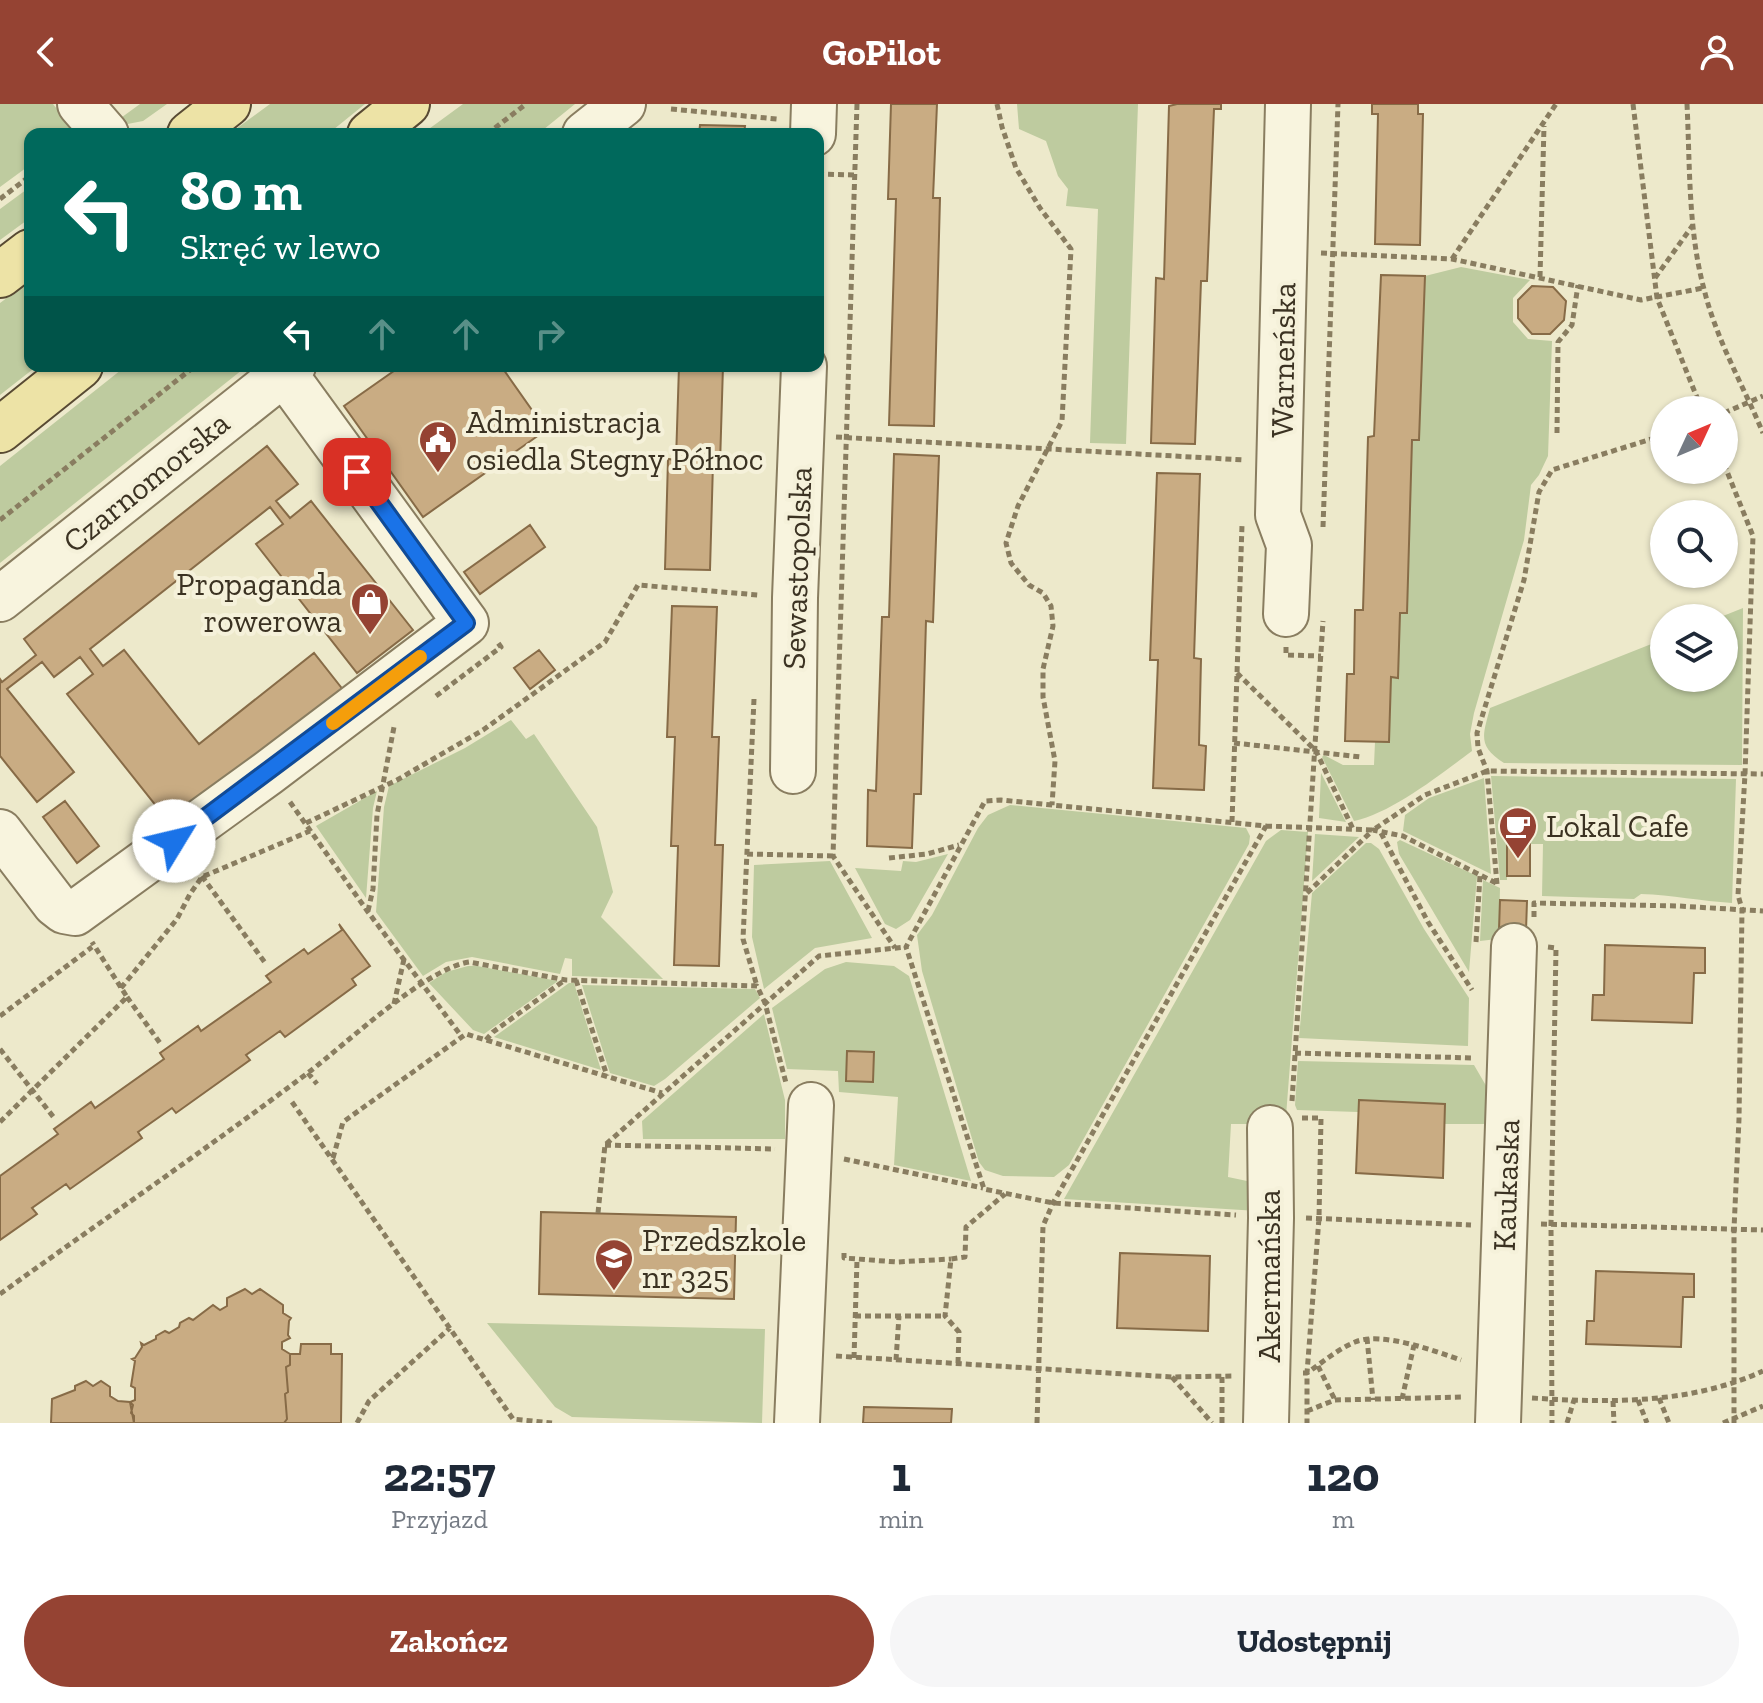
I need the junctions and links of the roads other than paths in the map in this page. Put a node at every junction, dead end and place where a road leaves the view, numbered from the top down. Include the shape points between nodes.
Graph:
1 (80, 104) edge
2 (228, 104) edge
3 (407, 104) edge
4 (623, 104) edge
5 (1288, 104) edge
6 (101, 128) edge
7 (198, 128) edge
8 (377, 128) edge
9 (593, 128) edge
10 (24, 257) edge
11 (0, 275) edge
12 (72, 372) edge
13 (285, 372) edge
14 (289, 372) edge
15 (804, 372) edge
16 (0, 430) edge
17 (0, 599) edge
18 (1286, 614) dead end
19 (793, 771) dead end
20 (0, 832) edge
21 (1523, 946) road end
22 (800, 1100) road end
23 (1270, 1128) road end
24 (797, 1423) edge
25 (1266, 1423) edge
26 (1498, 1423) edge

1 - 6 street
2 - 7 main road
3 - 8 main road
4 - 9 street
5 - 18 street, Warneńska via 1278,515 1289,545
10 - 11 main road
12 - 16 main road
13 - 17 street, Czarnomorska
14 - 20 street via 466,623 72,914 55,904
15 - 19 street, Sewastopolska
21 - 26 street, Kaukaska
22 - 24 street
23 - 25 street, Akermańska

